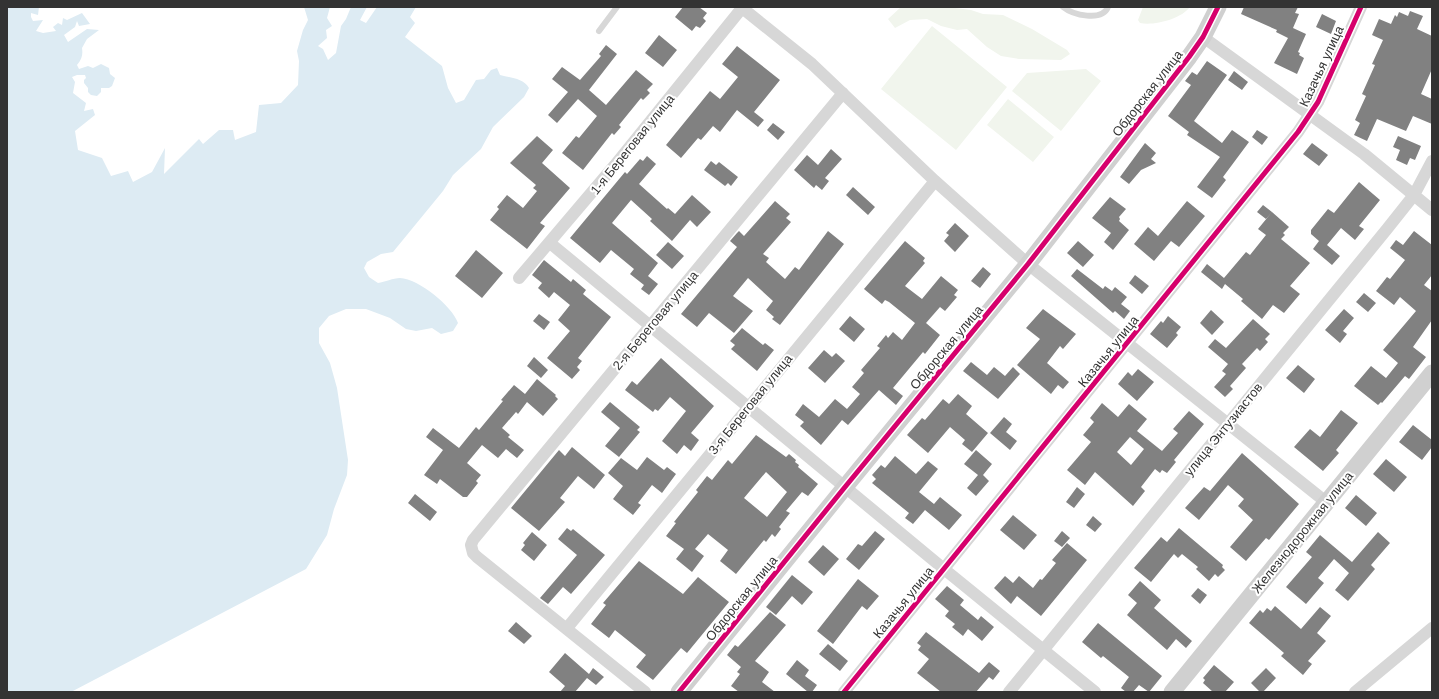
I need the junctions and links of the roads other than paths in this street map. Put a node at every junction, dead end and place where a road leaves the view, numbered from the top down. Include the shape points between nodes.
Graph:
1 (617, 7) edge
2 (742, 7) edge
3 (1063, 7) edge
4 (1108, 7) edge
5 (1218, 7) edge
6 (1361, 7) edge
7 (599, 31) dead end
8 (1203, 37) junction
9 (843, 93) junction
10 (1311, 115) junction
11 (1432, 161) edge
12 (935, 181) junction
13 (1414, 195) junction
14 (1432, 210) edge
15 (550, 243) junction
16 (1028, 264) junction
17 (519, 278) dead end
18 (650, 326) junction
19 (1127, 345) junction
20 (1432, 373) edge
21 (748, 406) junction
22 (1228, 423) junction
23 (845, 487) junction
24 (1326, 502) junction
25 (944, 569) junction
26 (567, 628) junction
27 (1430, 629) edge
28 (1043, 649) junction
29 (645, 692) edge
30 (679, 692) edge
31 (844, 692) edge
32 (1009, 692) edge
33 (1095, 692) edge
34 (1172, 692) edge
35 (1355, 692) edge

1 - 7 lane
2 - 9 street
2 - 15 street, 1-я Береговая улица
3 - 4 lane via 1092,16 1102,14
5 - 8 street, Обдорская улица
6 - 10 street, Казачья улица
8 - 10 street
8 - 16 street, Обдорская улица
9 - 12 street
9 - 18 street, 2-я Береговая улица
10 - 13 street
10 - 19 street, Казачья улица
11 - 13 street, улица Энтузиастов
12 - 16 street
12 - 21 street, 3-я Береговая улица
13 - 14 street
13 - 22 street, улица Энтузиастов
15 - 17 street, 1-я Береговая улица
15 - 18 street
16 - 19 street
16 - 23 street, Обдорская улица
18 - 21 street
18 - 26 street, 2-я Береговая улица via 473,540 471,549 477,557
19 - 22 street
19 - 25 street, Казачья улица
20 - 24 street, Железнодорожная улица
21 - 23 street
21 - 26 street, 3-я Береговая улица
22 - 24 street
22 - 28 street, улица Энтузиастов
23 - 25 street
23 - 30 street, Обдорская улица
24 - 34 street, Железнодорожная улица
25 - 28 street
25 - 31 street, Казачья улица
26 - 29 street
27 - 35 street
28 - 32 street, улица Энтузиастов
28 - 33 street

